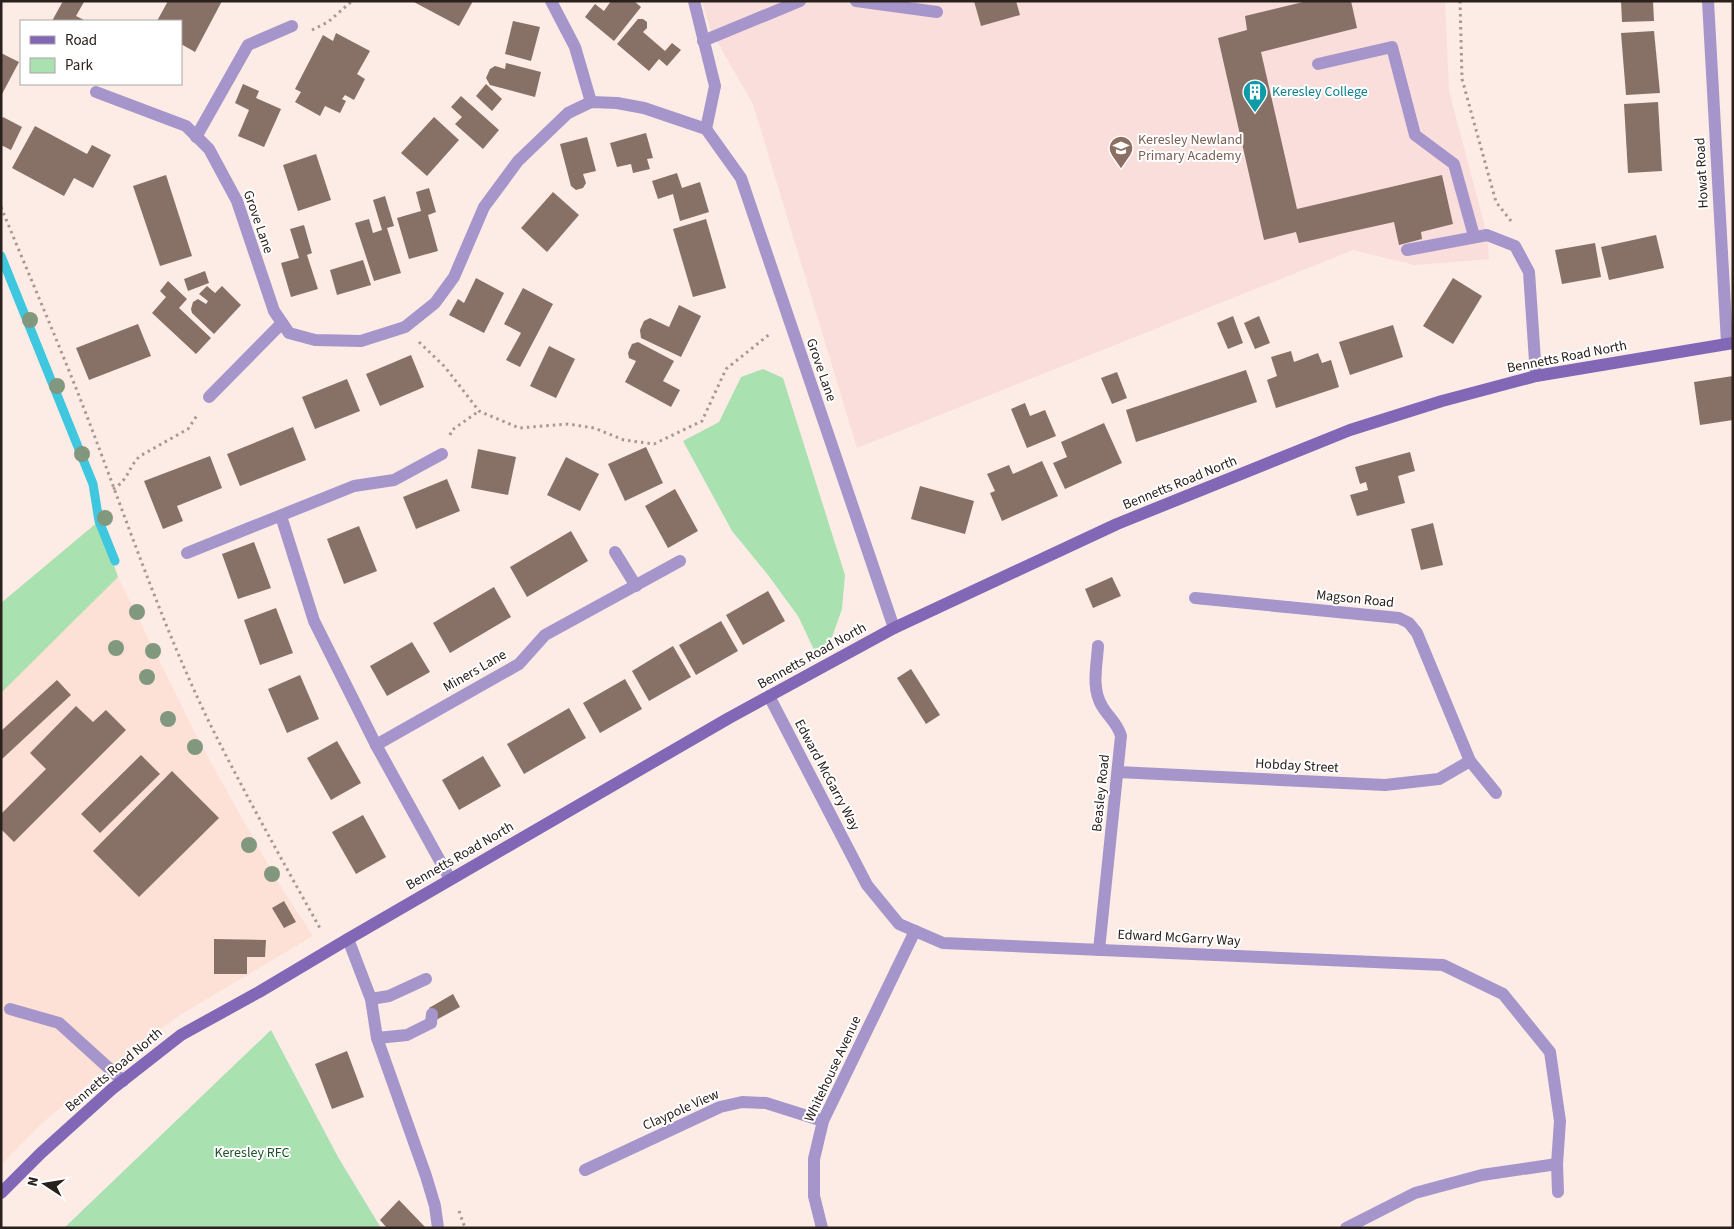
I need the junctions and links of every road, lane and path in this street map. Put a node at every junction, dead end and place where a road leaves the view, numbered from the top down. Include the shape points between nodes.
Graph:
1 (352, 1) edge
2 (551, 1) edge
3 (694, 1) edge
4 (800, 1) edge
5 (856, 1) edge
6 (1460, 1) edge
7 (1708, 1) edge
8 (937, 12) dead end
9 (292, 26) joint
10 (703, 41) junction
11 (1318, 64) dead end
12 (96, 92) dead end
13 (591, 102) junction
14 (706, 129) junction
15 (196, 137) junction
16 (1, 207) edge
17 (1512, 222) dead end
18 (1474, 236) junction
19 (1406, 250) dead end
20 (788, 319) junction
21 (282, 323) junction
22 (405, 327) junction
23 (1730, 343) edge
24 (1536, 376) junction
25 (209, 397) joint
26 (479, 411) junction
27 (442, 454) joint
28 (113, 489) junction
29 (281, 516) junction
30 (615, 552) dead end
31 (187, 553) dead end
32 (680, 562) dead end
33 (636, 586) junction
34 (1195, 598) dead end
35 (894, 628) junction
36 (1098, 646) dead end
37 (769, 696) junction
38 (376, 745) junction
39 (1470, 761) junction
40 (1118, 772) junction
41 (1496, 793) dead end
42 (450, 879) junction
43 (915, 931) junction
44 (348, 939) junction
45 (1099, 950) junction
46 (426, 979) dead end
47 (371, 999) junction
48 (10, 1010) dead end
49 (432, 1014) dead end
50 (377, 1038) junction
51 (123, 1080) junction
52 (823, 1121) junction
53 (1557, 1164) junction
54 (585, 1170) dead end
55 (1558, 1192) dead end
56 (1, 1193) edge
57 (438, 1228) edge
58 (822, 1228) edge
59 (1346, 1228) edge

1 - 9 path via 314,30
2 - 13 street via 575,47
3 - 10 street
4 - 10 street
5 - 8 street
6 - 17 path via 1462,79 1496,202
7 - 23 street, Howat Road
9 - 15 street via 248,45
10 - 14 street via 715,86
11 - 18 street via 1392,47 1415,135 1454,164
12 - 15 street, Grove Lane via 186,126
13 - 14 street, Grove Lane via 644,108
13 - 22 street, Grove Lane via 568,113 518,161 484,208 454,277 434,303
14 - 20 street, Grove Lane via 741,178
15 - 21 street, Grove Lane via 209,149 236,202 274,311
16 - 28 path via 83,406
18 - 19 street
18 - 24 street via 1487,235 1515,246 1529,272
20 - 26 path via 726,369 702,421 654,444 624,440 594,428 568,424 519,428
20 - 35 street, Grove Lane
21 - 22 street, Grove Lane via 289,334 315,340 361,342
21 - 25 street
22 - 26 path via 445,367
23 - 24 street, Bennetts Road North
24 - 35 street, Bennetts Road North via 1350,430 1117,524
25 - 28 path via 188,429 140,456 133,462 127,477
26 - 27 path via 452,430
27 - 29 street via 394,480 354,486
28 - 44 path via 210,723 247,794 323,933 338,927
29 - 31 street
29 - 38 street via 314,621
30 - 33 street
32 - 33 street, Miners Lane
33 - 38 street, Miners Lane via 546,635 519,664
34 - 39 street, Magson Road via 1399,618 1409,623 1417,633
35 - 37 street, Bennetts Road North
36 - 40 street, Beasley Road via 1098,697 1102,707 1116,722 1121,736
37 - 42 street, Bennetts Road North
37 - 43 street, Edward McGarry Way via 867,885 899,924
38 - 42 street
39 - 40 street, Hobday Street via 1439,779 1385,785
39 - 41 street, Magson Road
40 - 45 street, Beasley Road
42 - 44 street, Bennetts Road North
43 - 45 street, Edward McGarry Way via 943,943
43 - 52 street, Whitehouse Avenue
44 - 47 street
44 - 51 street, Bennetts Road North via 181,1035
45 - 53 street, Edward McGarry Way via 1443,965 1503,994 1550,1052 1560,1120
46 - 47 street via 390,996
47 - 50 street
48 - 51 street via 59,1023
49 - 50 street via 431,1023 407,1035
50 - 57 street via 426,1176
51 - 56 street, Bennetts Road North
52 - 54 street, Claypole View via 766,1103 742,1102 720,1107
52 - 58 street, Whitehouse Avenue via 814,1159 814,1196
53 - 55 street, Edward McGarry Way
53 - 59 street via 1482,1175 1415,1193

